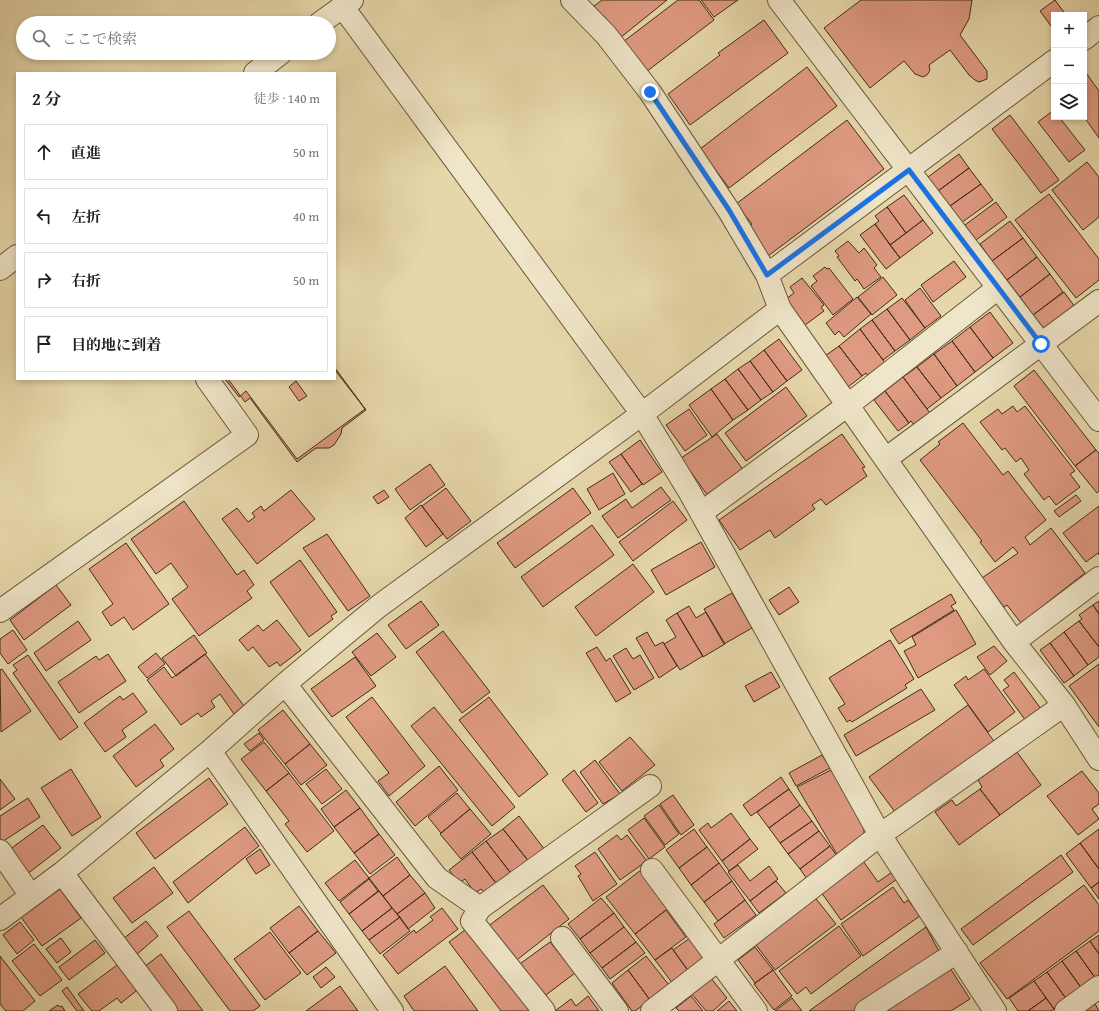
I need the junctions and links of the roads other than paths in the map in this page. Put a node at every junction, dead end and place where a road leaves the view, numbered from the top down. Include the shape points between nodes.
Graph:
1 (572, 0) edge
2 (778, 0) edge
3 (347, 3) edge
4 (329, 16) edge
5 (1099, 27) edge
6 (1087, 37) edge
7 (272, 60) edge
8 (1051, 63) edge
9 (256, 72) edge
10 (909, 170) junction
11 (16, 257) edge
12 (0, 269) edge
13 (767, 275) junction
14 (998, 288) junction
15 (1099, 301) edge
16 (780, 309) junction
17 (1041, 344) junction
18 (208, 380) edge
19 (848, 405) junction
20 (642, 414) junction
21 (1099, 420) edge
22 (886, 458) junction
23 (701, 513) junction
24 (1099, 578) edge
25 (0, 611) edge
26 (1014, 642) junction
27 (285, 684) junction
28 (1064, 705) junction
29 (210, 751) junction
30 (1099, 759) edge
31 (650, 786) dead end
32 (880, 835) junction
33 (0, 851) edge
34 (652, 870) dead end
35 (62, 873) junction
36 (31, 896) junction
37 (480, 908) junction
38 (0, 919) edge
39 (562, 938) dead end
40 (957, 952) junction
41 (718, 960) junction
42 (1099, 987) edge
43 (656, 1010) edge
44 (166, 1011) edge
45 (392, 1011) edge
46 (544, 1011) edge
47 (617, 1011) edge
48 (756, 1011) edge
49 (866, 1011) edge
50 (995, 1011) edge
51 (1066, 1011) edge

1 - 13 street via 606,35 650,92 729,210
2 - 10 street
3 - 4 street
3 - 20 street
5 - 6 street
7 - 9 street
8 - 10 street
10 - 13 street
10 - 14 street
11 - 12 street
13 - 16 street
14 - 17 street
14 - 19 street
15 - 17 street
16 - 19 street
16 - 20 street
17 - 21 street
17 - 22 street
18 - 25 street via 247,435
19 - 22 street
19 - 23 street
20 - 23 street
20 - 27 street via 379,606
22 - 26 street
23 - 32 street
24 - 26 street
26 - 28 street
27 - 29 street
27 - 37 street via 437,878
28 - 30 street
28 - 32 street
29 - 35 street
29 - 45 street
31 - 37 street
32 - 40 street
32 - 41 street
33 - 36 street
34 - 41 street
35 - 36 street
35 - 44 street
36 - 38 street
37 - 46 street via 472,921
39 - 47 street
40 - 49 street
40 - 50 street
41 - 43 street
41 - 48 street
42 - 51 street

